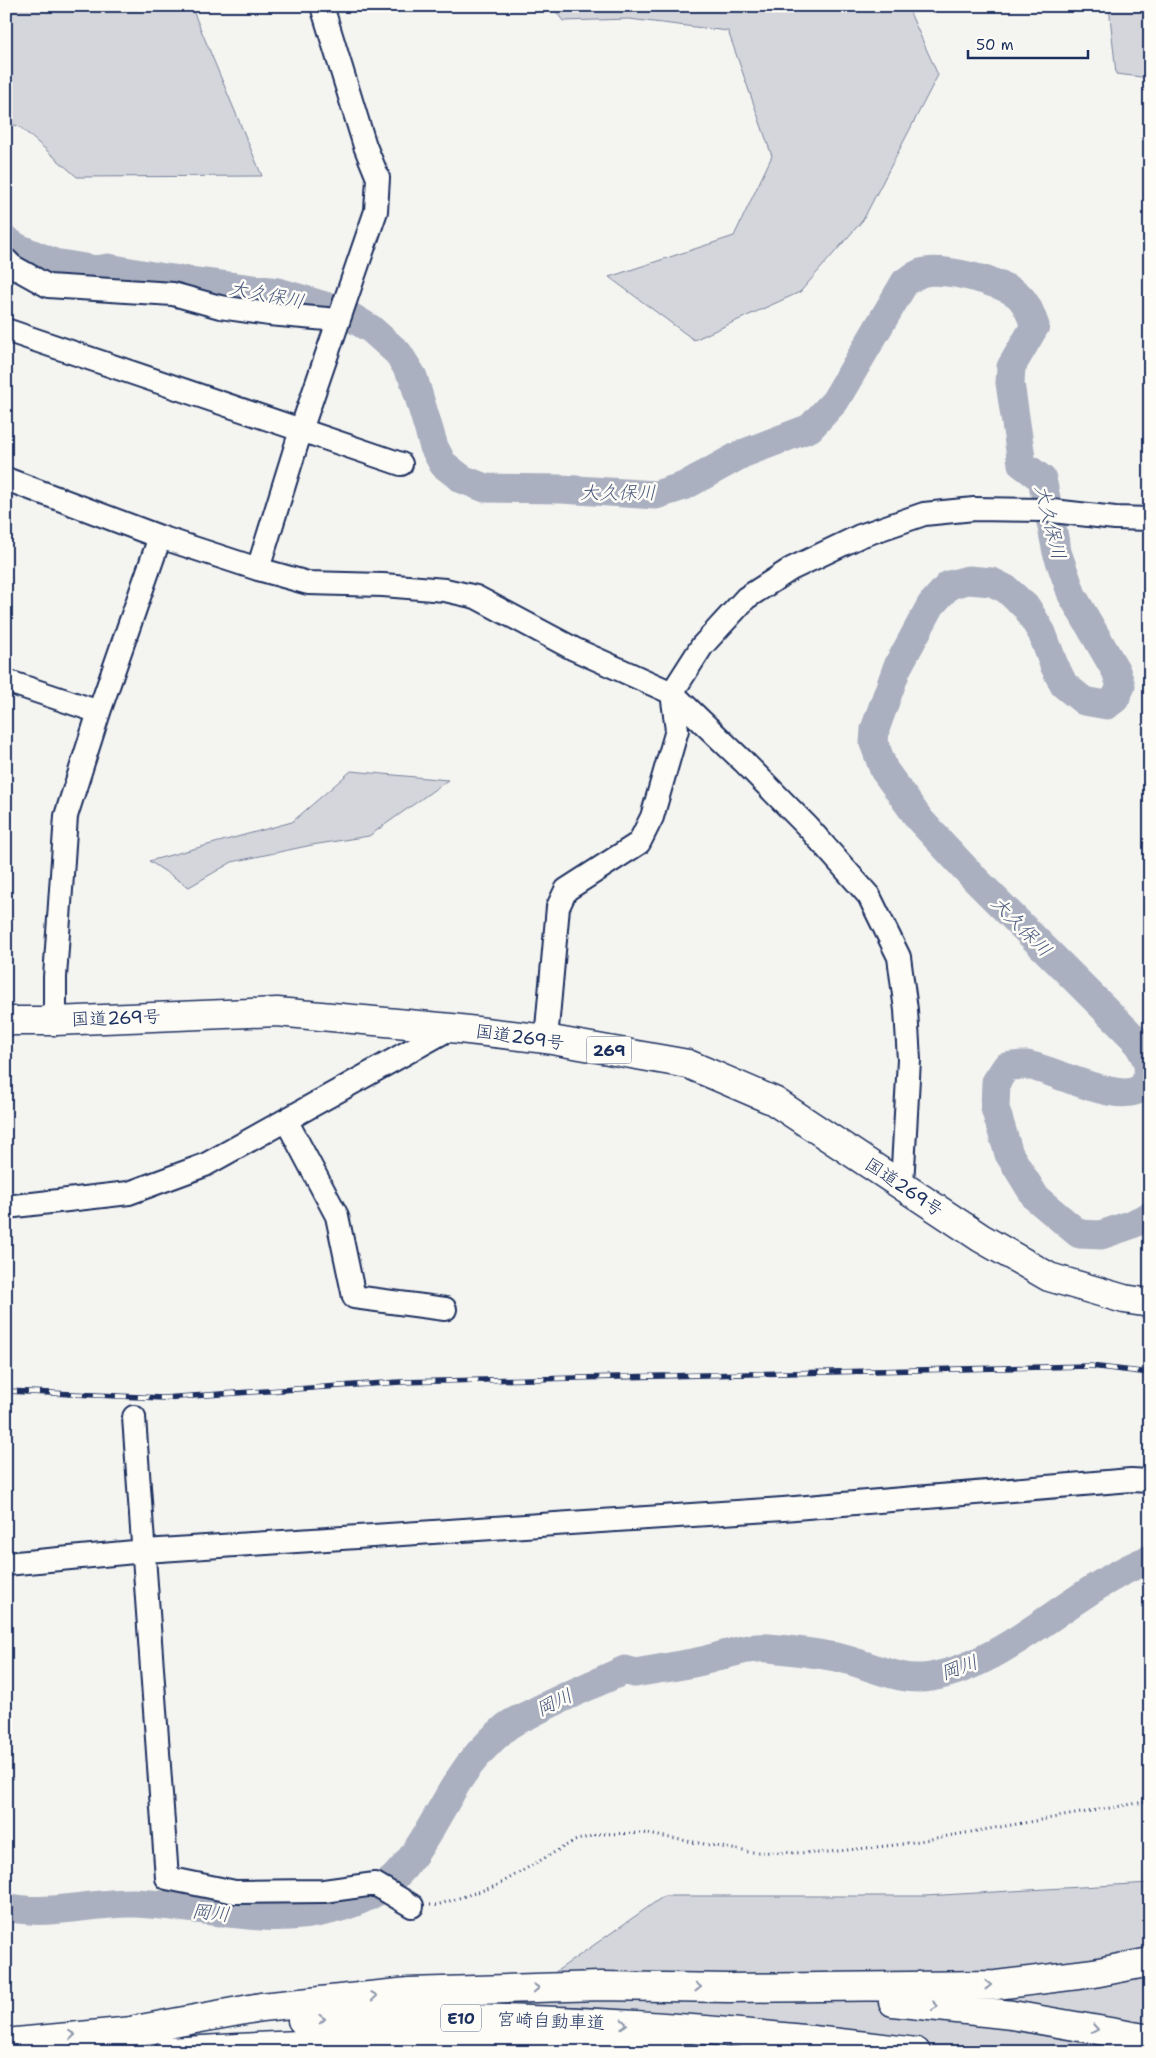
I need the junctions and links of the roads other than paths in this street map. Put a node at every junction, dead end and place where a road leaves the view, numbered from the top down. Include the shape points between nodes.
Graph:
1 (322, 6) edge
2 (6, 260) edge
3 (338, 320) junction
4 (6, 330) edge
5 (301, 430) junction
6 (401, 464) dead end
7 (6, 479) edge
8 (1150, 519) edge
9 (160, 536) junction
10 (258, 569) junction
11 (6, 681) edge
12 (672, 693) junction
13 (99, 712) junction
14 (6, 1021) edge
15 (54, 1021) junction
16 (451, 1028) junction
17 (546, 1039) junction
18 (286, 1120) junction
19 (902, 1184) junction
20 (6, 1207) edge
21 (1150, 1304) edge
22 (445, 1310) dead end
23 (134, 1417) dead end
24 (1150, 1481) edge
25 (145, 1551) junction
26 (6, 1564) edge
27 (412, 1906) road end
28 (1150, 1962) edge
29 (729, 1988) junction
30 (135, 2030) junction
31 (1150, 2039) edge
32 (6, 2043) edge
33 (170, 2052) edge
34 (670, 2052) edge
35 (916, 2052) edge

1 - 3 street via 362,137 378,178 376,211
2 - 3 street via 48,286 173,294 220,307
3 - 5 street
4 - 5 street
5 - 6 street
5 - 10 street
7 - 9 street
8 - 12 street via 1044,510 974,509 924,514 860,536 791,568 746,598 702,646
9 - 10 street
9 - 13 street
10 - 12 street via 308,583 445,590 476,597 574,649
11 - 13 street
12 - 17 street via 677,730 652,817 639,843 566,890 558,907
12 - 19 street via 800,819 869,896 899,957 909,1060
13 - 15 street via 66,816
14 - 15 highway, 国道269号 / 269
15 - 16 highway, 国道269号 / 269 via 277,1012
16 - 17 highway, 国道269号 / 269
16 - 18 street
17 - 19 highway, 国道269号 / 269 via 688,1064 774,1100
18 - 20 street via 205,1165 129,1193
18 - 22 street via 337,1216 354,1297
19 - 21 highway, 国道269号 / 269 via 981,1238 1048,1277 1124,1300
23 - 25 street
24 - 25 street
25 - 26 street
25 - 27 street via 167,1878 235,1892 324,1891 375,1884
29 -> 28 highway via 996,1985 1094,1973
30 -> 29 highway via 261,2007 409,1992 600,1986
29 -> 31 highway via 956,2008
32 -> 30 highway, 宮崎自動車道 / E10
30 -> 35 highway, 宮崎自動車道 / E10 via 345,2018 556,2021 812,2038
33 - 34 highway, 宮崎自動車道 / E10 via 356,2044 500,2043

